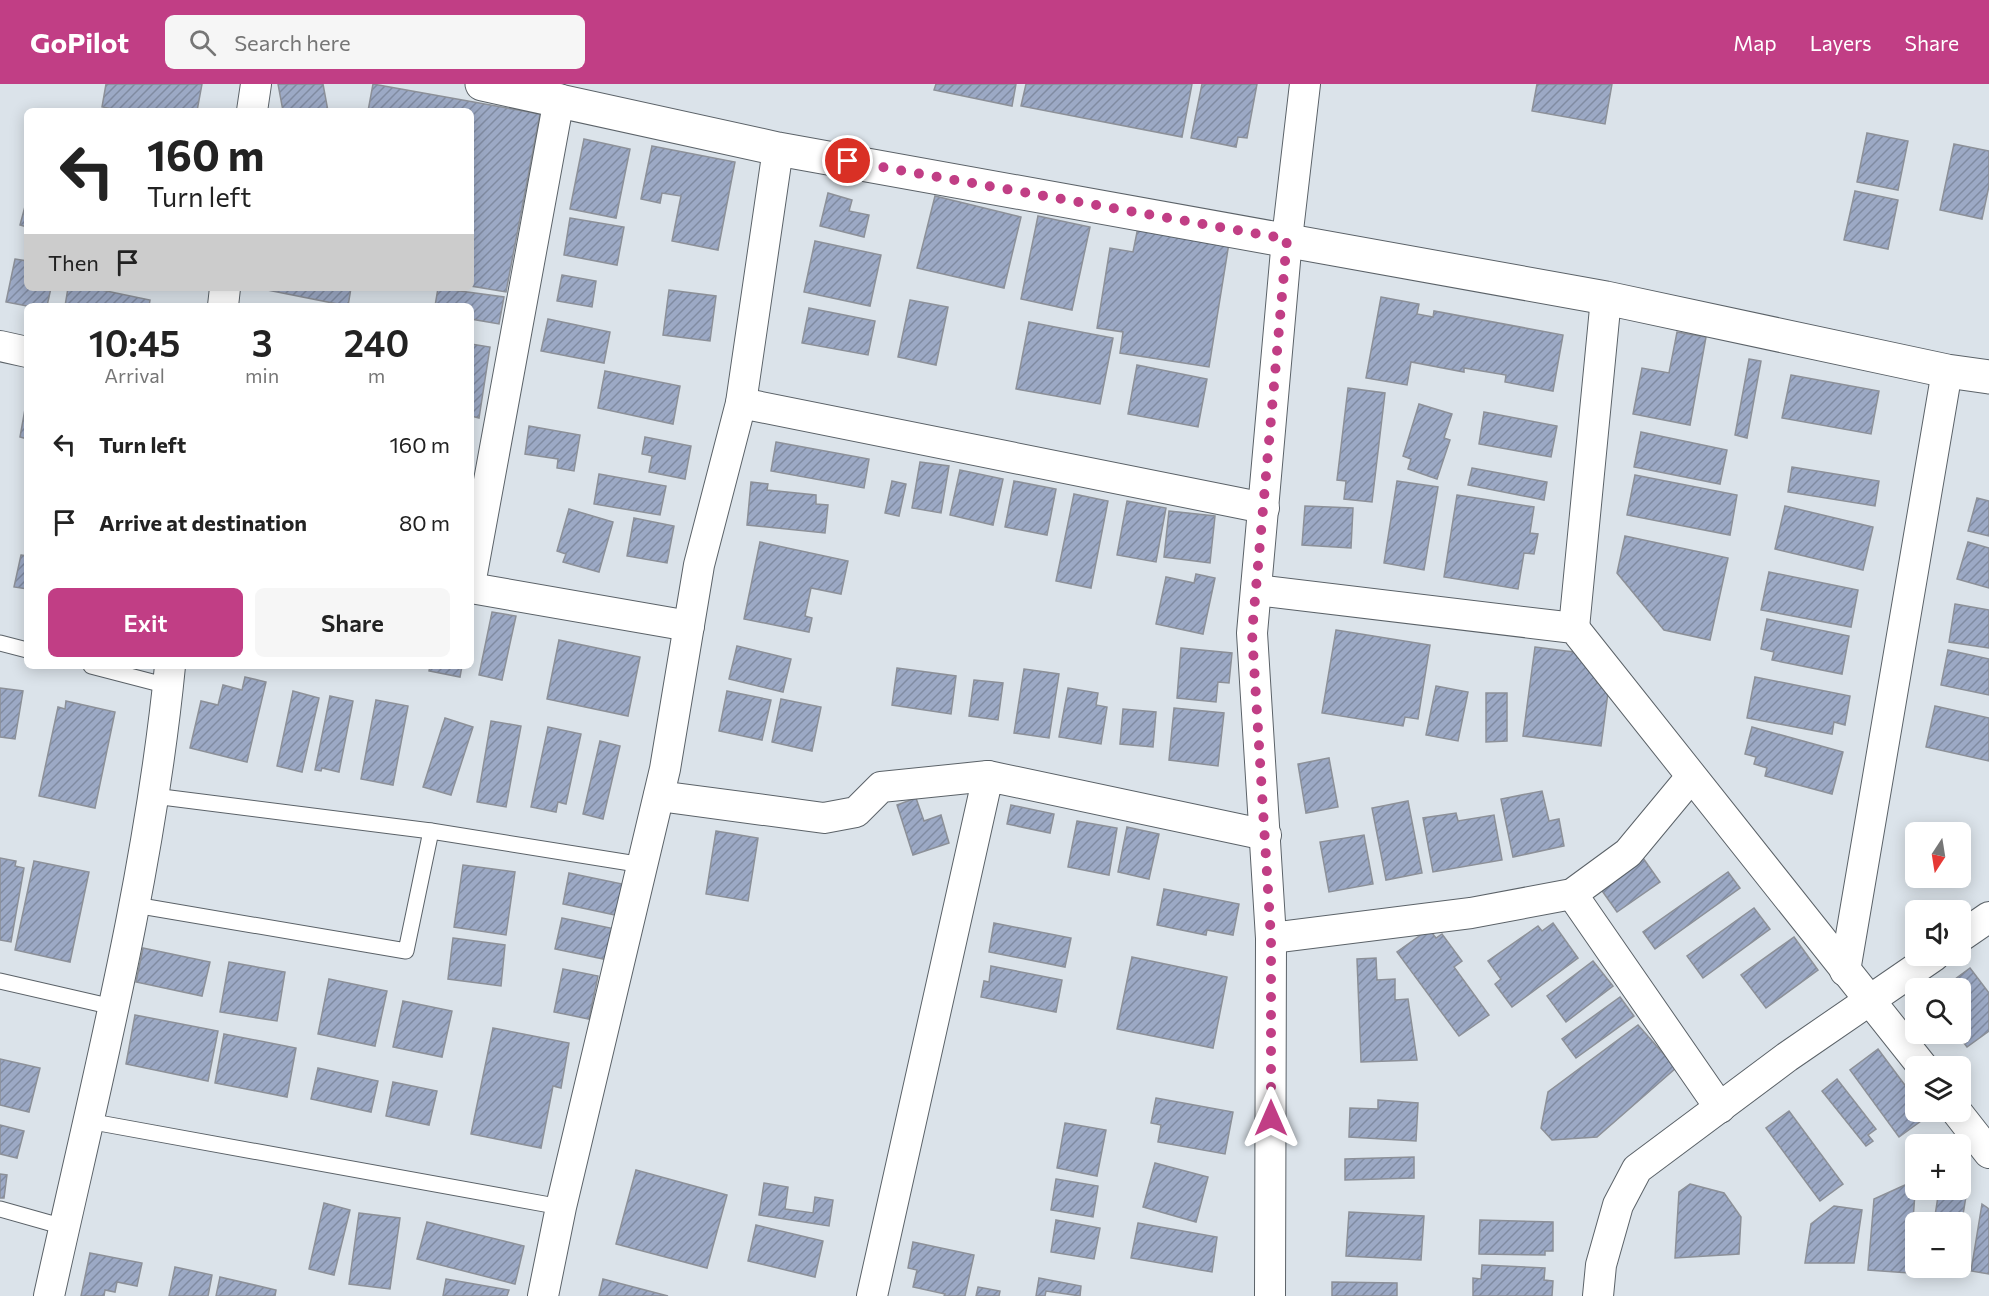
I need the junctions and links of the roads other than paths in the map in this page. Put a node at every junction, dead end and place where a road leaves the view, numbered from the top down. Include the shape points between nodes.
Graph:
1 (256, 84) edge
2 (482, 84) edge
3 (1305, 84) edge
4 (559, 99) junction
5 (252, 108) edge
6 (778, 148) junction
7 (1287, 239) junction
8 (1606, 298) junction
9 (0, 346) edge
10 (24, 351) edge
11 (1947, 371) junction
12 (1989, 377) edge
13 (741, 403) junction
14 (1264, 508) junction
15 (474, 563) edge
16 (474, 589) edge
17 (1256, 590) junction
18 (689, 626) junction
19 (1574, 628) junction
20 (0, 643) edge
21 (24, 649) edge
22 (114, 669) edge
23 (169, 676) edge
24 (988, 776) junction
25 (1691, 777) junction
26 (154, 796) junction
27 (659, 796) junction
28 (431, 831) junction
29 (1266, 836) junction
30 (643, 865) junction
31 (1572, 894) junction
32 (135, 905) junction
33 (1989, 917) edge
34 (1971, 929) edge
35 (1271, 938) junction
36 (1919, 966) edge
37 (1845, 972) junction
38 (0, 981) edge
39 (1871, 999) junction
40 (113, 1007) junction
41 (1914, 1056) edge
42 (1720, 1107) junction
43 (88, 1121) junction
44 (1965, 1122) edge
45 (1989, 1154) edge
46 (561, 1208) junction
47 (0, 1209) edge
48 (64, 1227) junction
49 (49, 1296) edge
50 (543, 1296) edge
51 (872, 1296) edge
52 (1270, 1296) edge
53 (1598, 1296) edge

1 - 5 street
2 - 4 street
3 - 7 street
4 - 6 street
4 - 15 street
6 - 7 street
6 - 13 street
7 - 8 street
7 - 14 street
8 - 11 street
8 - 19 street
9 - 10 street
11 - 12 street
11 - 37 street
13 - 14 street
13 - 18 street via 699,565
14 - 17 street
16 - 18 street
17 - 19 street
17 - 29 street via 1252,633
18 - 27 street
19 - 25 street
20 - 21 lane
22 - 23 lane
23 - 26 street
24 - 27 street via 881,787 856,812 824,818
24 - 29 street
24 - 51 street
25 - 31 street via 1628,853
25 - 37 street
26 - 28 lane
26 - 32 street
27 - 30 street
28 - 30 lane
28 - 32 lane via 406,951
29 - 35 street
30 - 46 street
31 - 35 street via 1470,912
31 - 42 street
32 - 40 street
33 - 34 street
35 - 52 street
36 - 39 street
37 - 39 street
38 - 40 lane
39 - 41 street
39 - 42 street
40 - 43 street
42 - 53 street via 1637,1169 1618,1205 1601,1265
43 - 46 lane
43 - 48 street
44 - 45 street
46 - 50 street
47 - 48 lane
48 - 49 street

